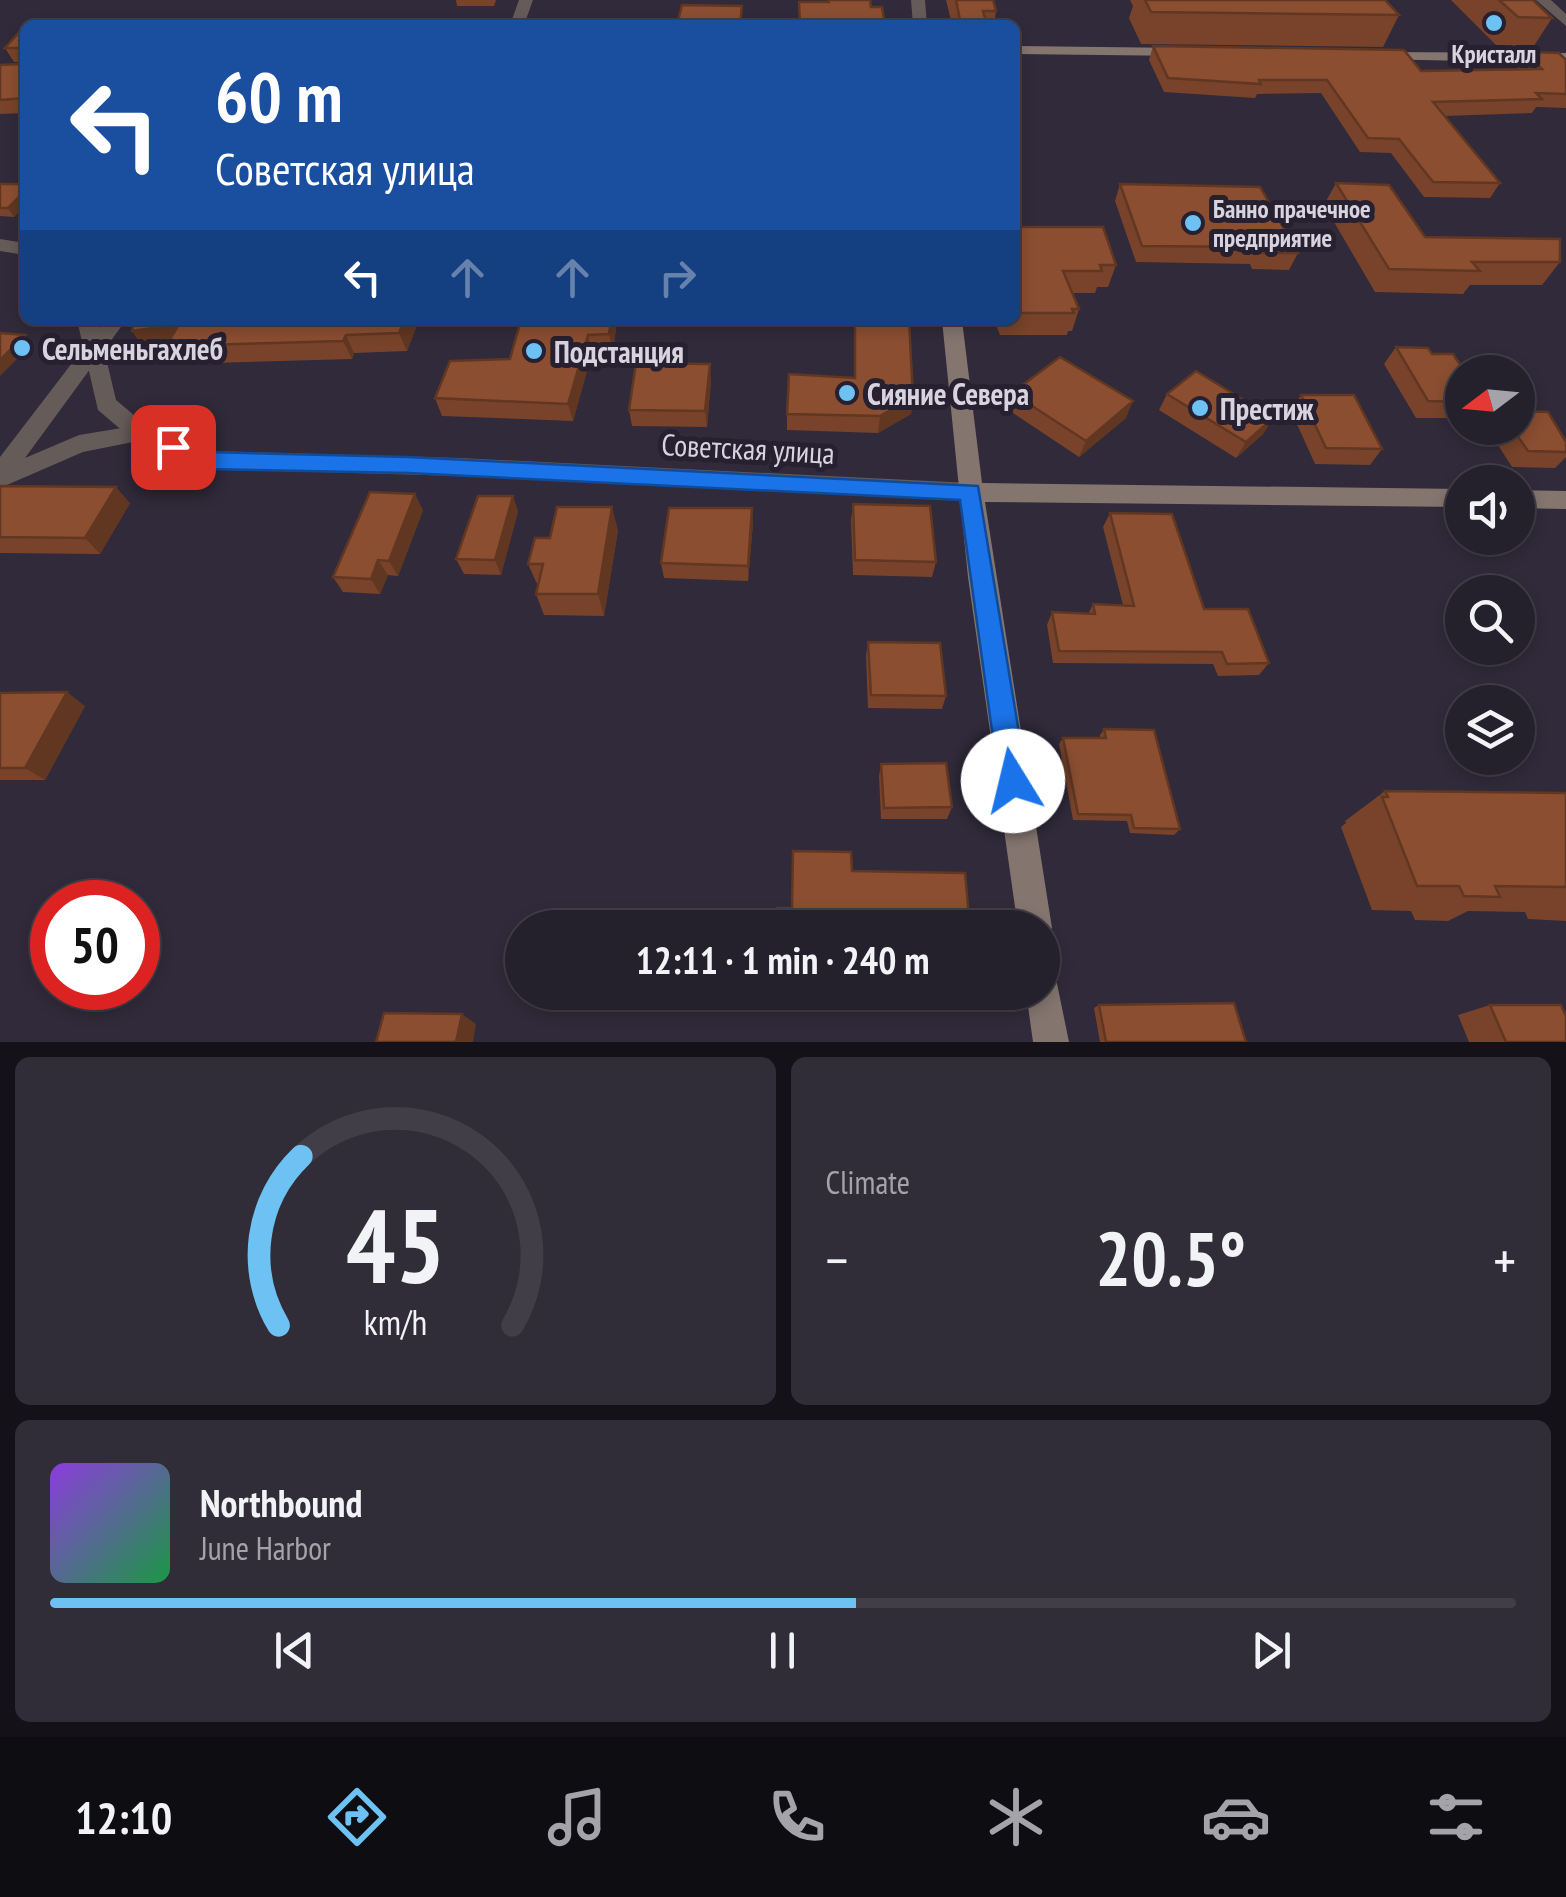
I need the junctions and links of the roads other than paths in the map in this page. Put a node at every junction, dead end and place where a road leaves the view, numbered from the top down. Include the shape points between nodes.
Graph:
1 (1542, 0) edge
2 (1566, 22) edge
3 (1020, 50) edge
4 (1202, 53) edge
5 (1364, 55) edge
6 (1566, 58) edge
7 (88, 325) edge
8 (112, 325) edge
9 (953, 325) edge
10 (94, 346) junction
11 (140, 433) junction
12 (0, 476) edge
13 (970, 492) junction
14 (1445, 498) edge
15 (1535, 499) edge
16 (1566, 500) edge
17 (1032, 910) edge
18 (1046, 1010) edge
19 (1051, 1042) edge

1 - 2 street
3 - 4 main road
5 - 6 main road
7 - 10 street, Советская улица
8 - 10 street
9 - 13 main road
10 - 11 street, Советская улица via 106,404
10 - 12 street
11 - 12 street via 78,444
11 - 13 street, Советская улица via 206,460
13 - 14 main road, Советская улица
13 - 17 main road
15 - 16 main road
18 - 19 main road

